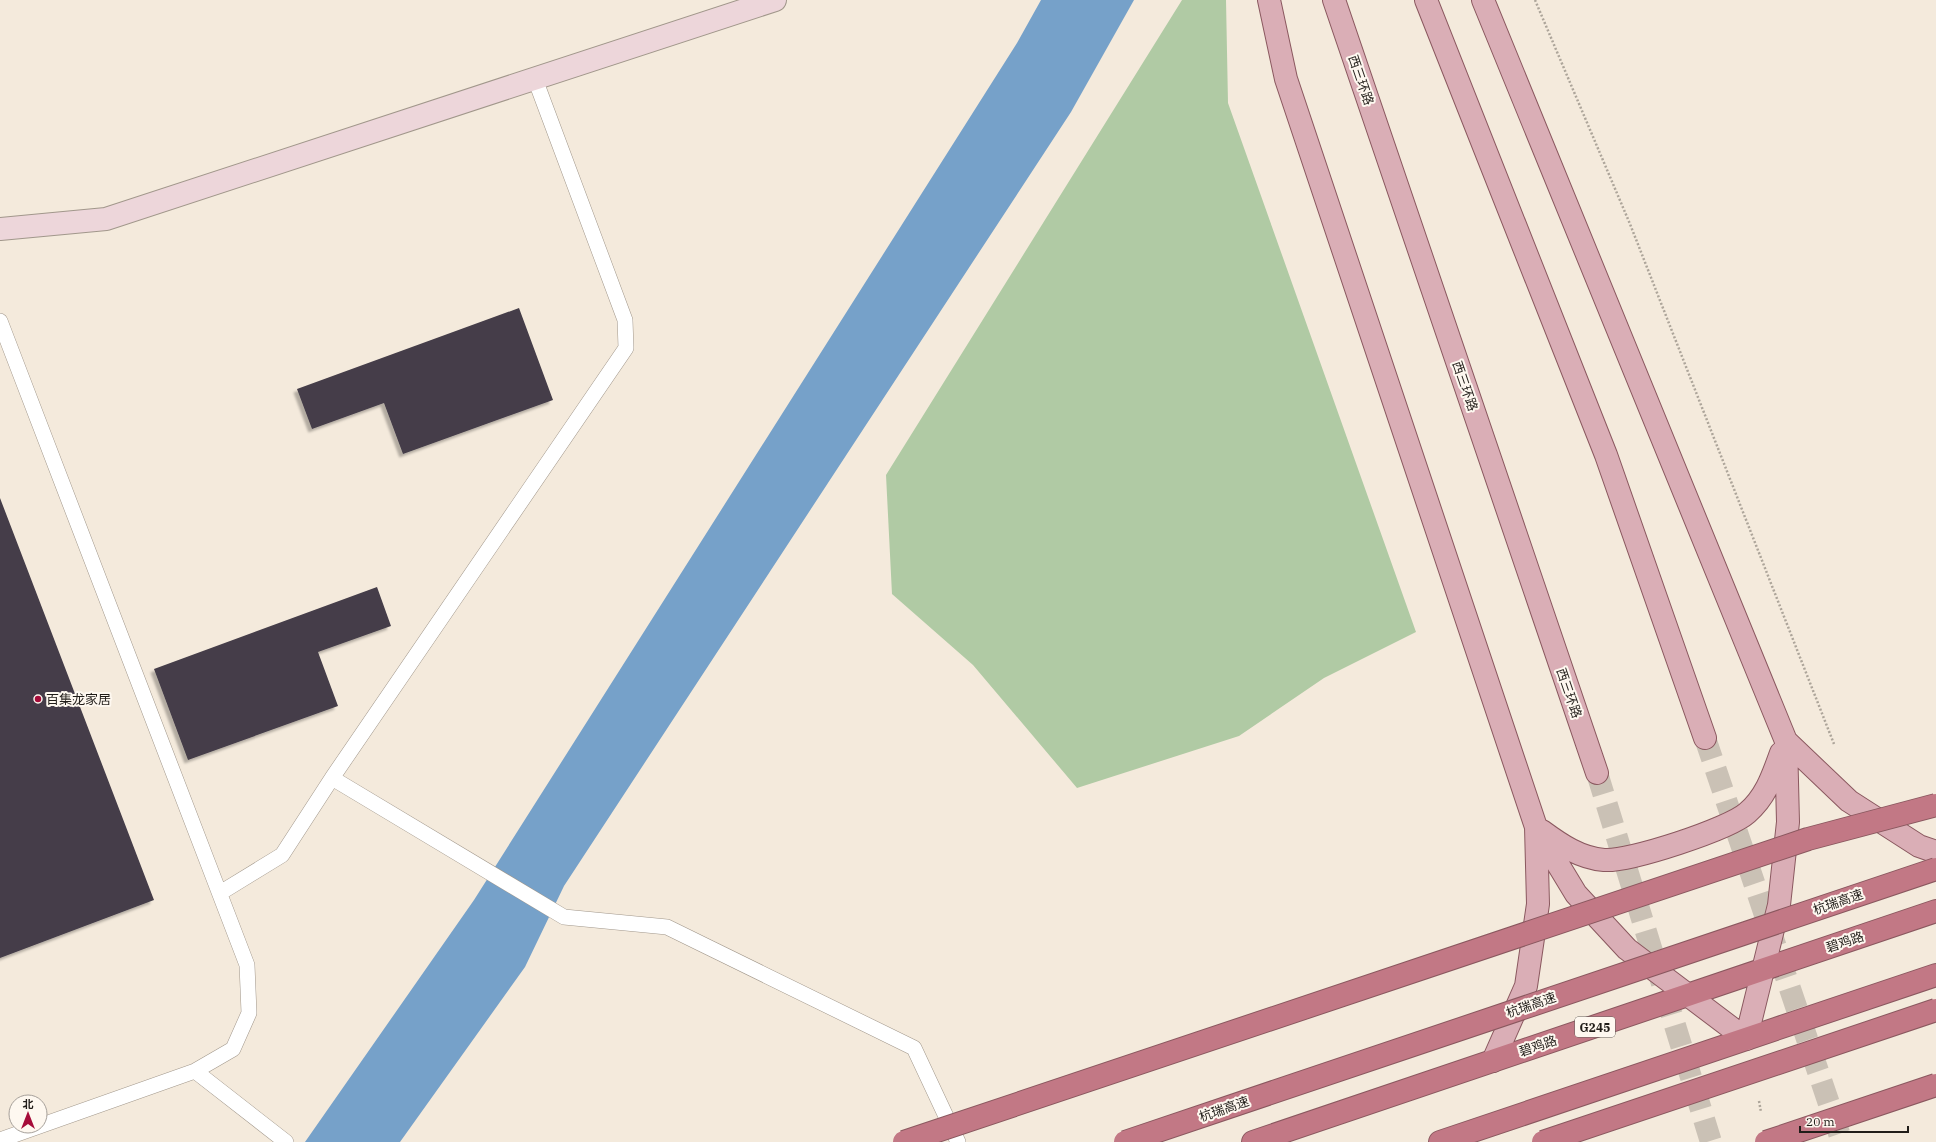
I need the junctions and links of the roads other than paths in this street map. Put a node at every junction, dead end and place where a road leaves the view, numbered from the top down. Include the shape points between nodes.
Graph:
1 (775, 0) edge
2 (1269, 0) edge
3 (1334, 0) edge
4 (1426, 0) edge
5 (1483, 0) edge
6 (535, 79) junction
7 (0, 229) edge
8 (0, 321) edge
9 (1705, 738) tunnel mouth
10 (1786, 741) junction
11 (1597, 773) tunnel mouth
12 (332, 778) junction
13 (1936, 805) edge
14 (1536, 827) junction
15 (1936, 852) edge
16 (1936, 869) edge
17 (220, 893) junction
18 (1936, 911) edge
19 (1763, 970) junction
20 (1936, 975) edge
21 (1688, 995) junction
22 (1936, 1010) edge
23 (1746, 1039) junction
24 (1493, 1061) junction
25 (195, 1071) junction
26 (1936, 1085) edge
27 (0, 1140) edge
28 (286, 1142) edge
29 (904, 1142) edge
30 (958, 1142) edge
31 (1125, 1142) edge
32 (1253, 1142) edge
33 (1440, 1142) edge
34 (1543, 1142) edge
35 (1766, 1142) edge

1 - 6 street
2 - 14 main road via 1286,79
3 - 11 main road, 西三环路
4 - 9 main road via 1606,455
5 - 10 main road
6 - 7 street via 106,219
6 - 12 lane via 625,320 626,348
8 - 17 lane
10 - 14 main road via 1769,786 1747,813 1706,833 1641,855 1605,860 1570,851
10 - 15 main road via 1849,802 1919,846
10 - 19 main road via 1788,822 1779,905
12 - 17 lane via 282,855
12 - 30 lane via 564,917 667,927 914,1048
13 - 29 highway, bridge via 1808,839
14 - 21 main road via 1576,894 1627,949
14 - 24 main road via 1538,904 1526,986
16 - 31 highway, 杭瑞高速, bridge
17 - 25 lane via 247,965 249,1013 233,1049
18 - 19 highway, 碧鸡路 / G245
19 - 21 highway, 碧鸡路 / G245
19 - 23 main road
20 - 23 highway
21 - 23 main road
21 - 24 highway, 碧鸡路 / G245
22 - 34 highway, bridge
23 - 33 highway
24 - 32 highway, 碧鸡路 / G245
25 - 27 lane
25 - 28 lane
26 - 35 highway, bridge

